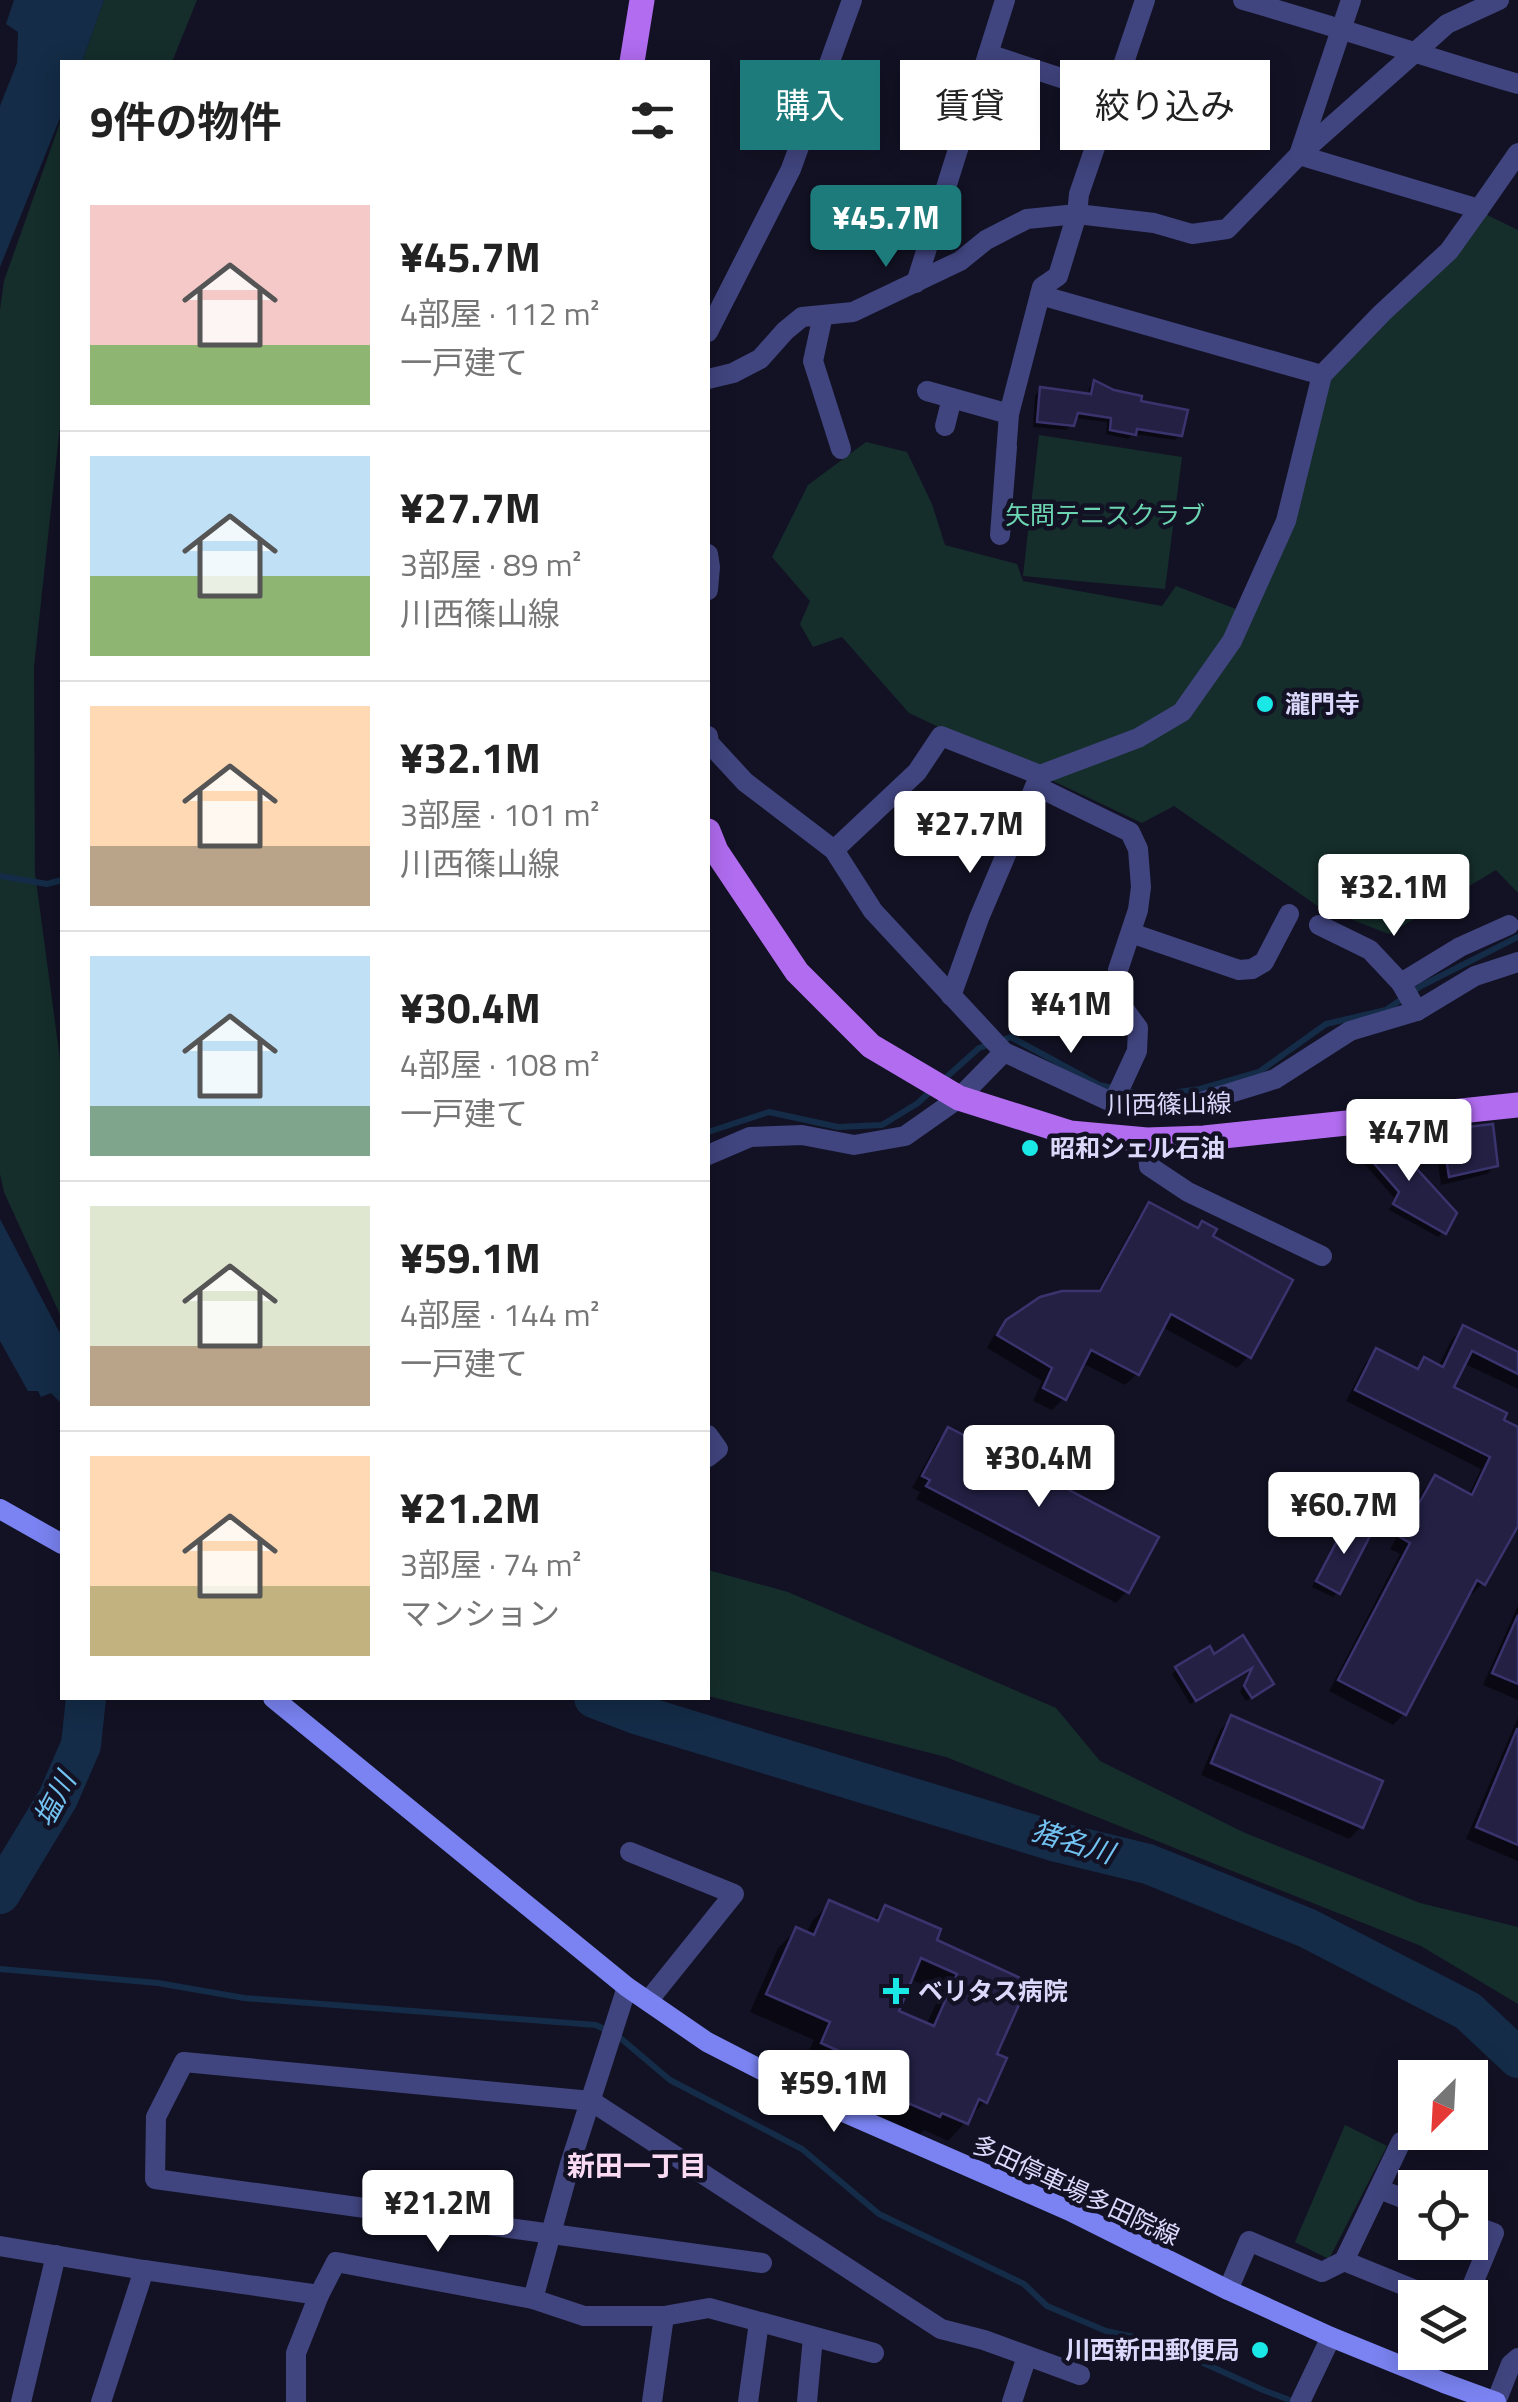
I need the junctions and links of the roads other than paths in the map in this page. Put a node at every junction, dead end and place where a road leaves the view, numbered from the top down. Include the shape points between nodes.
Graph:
1 (642, 0) edge
2 (852, 0) edge
3 (1005, 0) edge
4 (1145, 0) edge
5 (1243, 0) edge
6 (1352, 0) edge
7 (1499, 0) edge
8 (1343, 28) junction
9 (1415, 53) junction
10 (988, 54) junction
11 (632, 60) edge
12 (1125, 60) edge
13 (1060, 78) edge
14 (1518, 84) edge
15 (1094, 150) edge
16 (1518, 153) edge
17 (1299, 155) junction
18 (1479, 209) junction
19 (1077, 214) junction
20 (916, 283) junction
21 (1040, 295) junction
22 (824, 316) junction
23 (710, 328) edge
24 (1322, 375) junction
25 (710, 378) edge
26 (926, 391) dead end
27 (952, 398) junction
28 (1009, 414) junction
29 (946, 426) dead end
30 (1007, 447) dead end
31 (840, 448) dead end
32 (710, 744) edge
33 (1038, 781) junction
34 (710, 835) edge
35 (834, 850) junction
36 (1289, 914) dead end
37 (1319, 925) dead end
38 (1509, 925) dead end
39 (1131, 932) junction
40 (1518, 962) edge
41 (1401, 983) junction
42 (952, 996) junction
43 (1418, 1011) junction
44 (1004, 1052) junction
45 (959, 1098) junction
46 (1113, 1103) junction
47 (1518, 1105) edge
48 (1147, 1140) junction
49 (710, 1154) edge
50 (1322, 1256) dead end
51 (0, 1509) edge
52 (56, 1540) edge
53 (276, 1700) edge
54 (630, 1852) dead end
55 (627, 1987) junction
56 (648, 2001) junction
57 (590, 2102) junction
58 (1398, 2148) edge
59 (1379, 2188) junction
60 (1398, 2196) edge
61 (550, 2234) junction
62 (0, 2246) edge
63 (56, 2256) junction
64 (1344, 2261) junction
65 (762, 2263) dead end
66 (144, 2270) junction
67 (1398, 2283) edge
68 (1228, 2290) junction
69 (320, 2295) junction
70 (532, 2298) junction
71 (664, 2316) junction
72 (759, 2322) junction
73 (813, 2337) junction
74 (1331, 2337) junction
75 (874, 2353) dead end
76 (1027, 2356) junction
77 (1518, 2358) edge
78 (1080, 2375) dead end
79 (0, 2398) edge
80 (8, 2402) edge
81 (21, 2402) edge
82 (101, 2402) edge
83 (296, 2402) edge
84 (652, 2402) edge
85 (748, 2402) edge
86 (807, 2402) edge
87 (1012, 2402) edge
88 (1300, 2402) edge
89 (1496, 2402) edge

1 - 11 main road
2 - 23 street via 790,168
3 - 10 street
4 - 12 street
5 - 8 street
6 - 8 street
7 - 9 street via 1447,24
8 - 9 street
8 - 17 street
9 - 14 street
9 - 17 street
10 - 13 street
10 - 20 street
15 - 19 street
16 - 18 street
17 - 18 street
17 - 19 street via 1227,228 1192,234
18 - 24 street via 1449,251
19 - 20 street via 1027,219
19 - 21 street via 1058,276
20 - 22 street via 853,312
21 - 24 street
21 - 28 street
22 - 25 street via 802,317 760,359
22 - 31 street via 813,361
24 - 33 street via 1286,521 1232,642 1182,712
26 - 27 street
27 - 28 street
27 - 29 street
28 - 30 street via 1000,536
32 - 35 street via 745,782
33 - 35 street via 941,736 917,772
33 - 39 street via 1130,832 1138,848 1140,888
33 - 42 street
34 - 45 main road, 川西篠山線 via 797,972 871,1046
35 - 42 street via 873,911
36 - 39 street via 1264,962 1252,969
37 - 41 street via 1370,950
38 - 41 street
39 - 46 street via 1117,992 1138,1028 1137,1051
40 - 43 street via 1476,976
41 - 43 street
42 - 44 street
43 - 46 street via 1350,1031 1275,1080 1192,1104
44 - 45 street
44 - 46 street
45 - 48 main road, 川西篠山線 via 1070,1133
45 - 49 street via 904,1136 854,1145 750,1137
47 - 48 main road, 川西篠山線
48 - 50 street via 1149,1166 1188,1192
51 - 52 main road
53 - 55 main road, 多田停車場多田院線
54 - 56 street via 734,1894
55 - 56 main road, 多田停車場多田院線
55 - 57 street
56 - 68 main road, 多田停車場多田院線 via 707,2042 839,2110 1070,2211
57 - 61 street
57 - 61 street via 184,2062 156,2117 155,2180
57 - 76 street via 941,2329
58 - 59 street
59 - 60 street
59 - 64 street
61 - 65 street
61 - 70 street
62 - 63 street
63 - 66 street
63 - 81 street
64 - 67 street
64 - 68 street via 1322,2272 1249,2242
66 - 69 street
66 - 82 street
68 - 74 main road, 多田停車場多田院線
69 - 70 street via 336,2262
69 - 83 street via 296,2353
70 - 71 street via 584,2316
71 - 72 street via 709,2308
71 - 84 street
72 - 73 street
72 - 85 street
73 - 75 street
73 - 86 street
74 - 88 street
74 - 89 main road, 多田停車場多田院線
76 - 78 street
76 - 87 street
77 - 89 street
79 - 80 street

